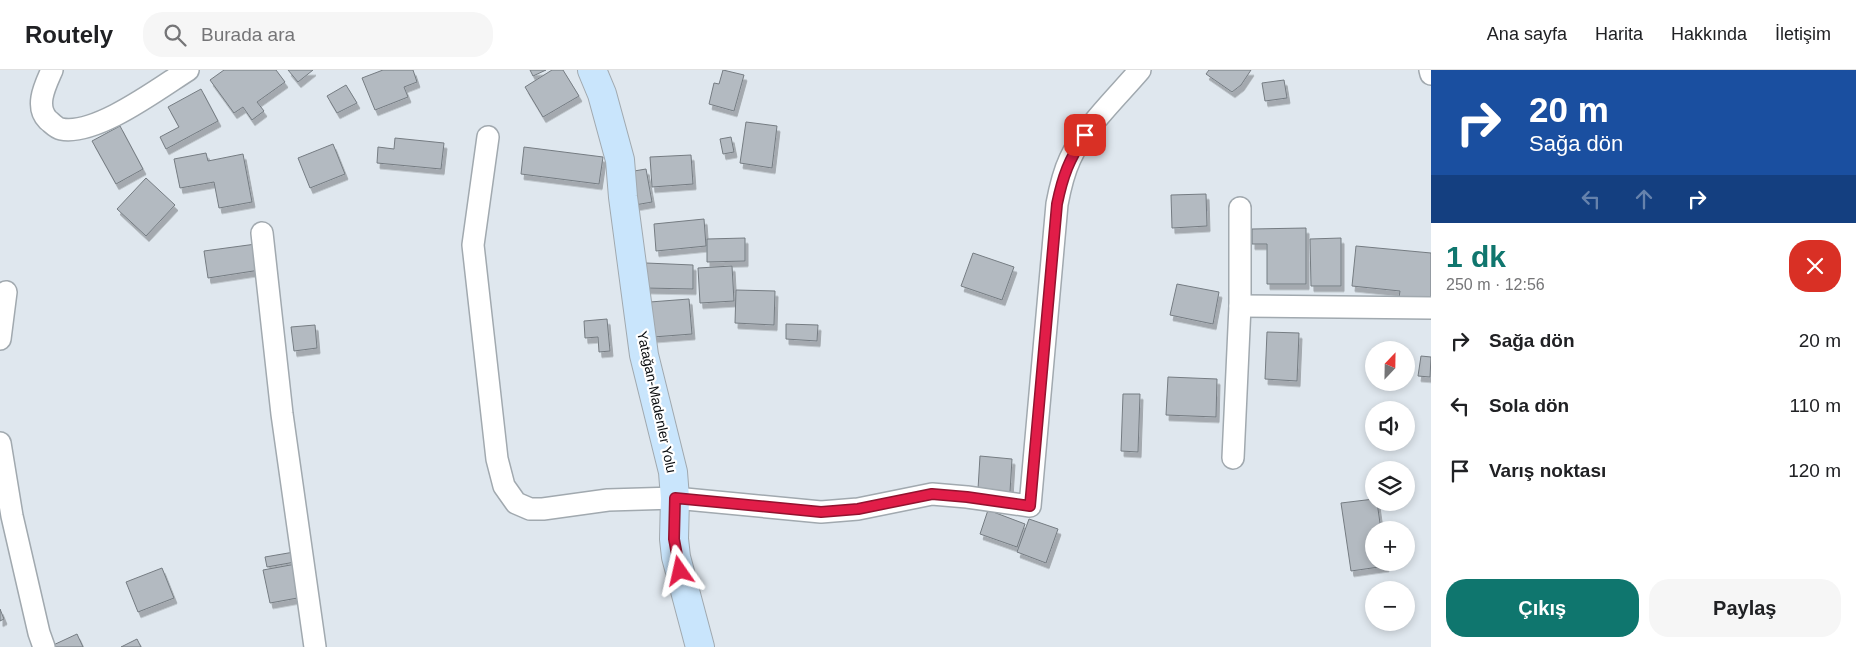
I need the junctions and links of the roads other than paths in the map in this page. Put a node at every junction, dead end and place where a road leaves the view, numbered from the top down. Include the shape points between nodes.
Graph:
1 (52, 70) edge
2 (188, 70) edge
3 (592, 70) edge
4 (1140, 70) edge
5 (1430, 70) edge
6 (1431, 74) edge
7 (488, 137) dead end
8 (1240, 208) dead end
9 (262, 233) dead end
10 (6, 292) dead end
11 (1240, 306) junction
12 (1431, 308) edge
13 (0, 338) edge
14 (0, 443) edge
15 (1233, 458) dead end
16 (675, 498) junction
17 (44, 647) edge
18 (315, 647) edge
19 (700, 647) edge

1 - 2 street via 43,90 41,105 46,118 58,128 75,130 99,123
3 - 16 street, Yatağan-Madenler Yolu via 620,160 644,355 673,472
4 - 16 street via 1085,135 1062,178 1030,506 932,494 858,509 821,512
5 - 6 street
7 - 16 street via 473,245 496,459 504,486 516,503 530,509 608,500
8 - 11 street
9 - 18 street via 282,414
10 - 13 street
11 - 12 street
11 - 15 street
14 - 17 street via 12,516
16 - 19 street, Yatağan-Madenler Yolu via 676,557

